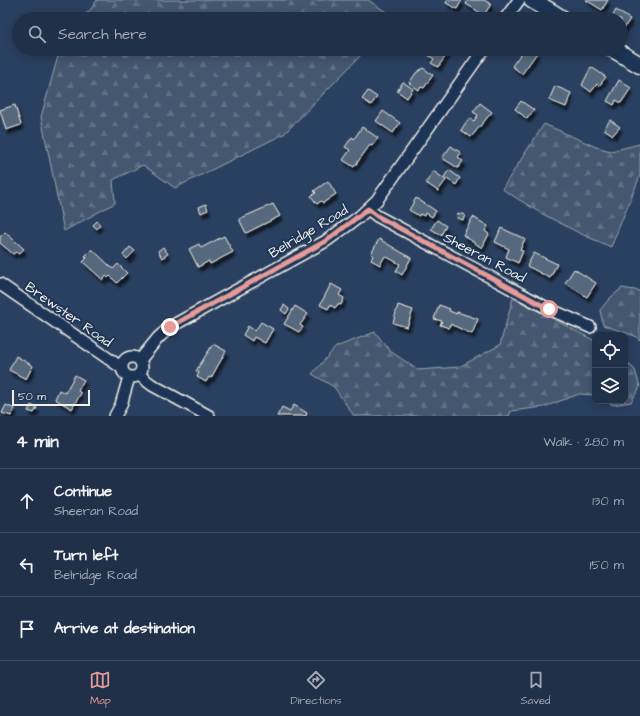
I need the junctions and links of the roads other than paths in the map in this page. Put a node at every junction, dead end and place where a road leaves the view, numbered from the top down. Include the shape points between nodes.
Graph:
1 (519, 0) edge
2 (532, 0) edge
3 (510, 12) edge
4 (552, 12) edge
5 (479, 56) edge
6 (625, 56) edge
7 (640, 65) edge
8 (368, 209) junction
9 (0, 284) edge
10 (590, 327) dead end
11 (140, 360) junction
12 (130, 373) junction
13 (115, 416) edge
14 (209, 416) edge

1 - 3 street
2 - 4 street
5 - 8 street, Belridge Road
6 - 7 street
8 - 10 street, Sheeran Road via 549,309
8 - 11 street, Belridge Road via 326,241 170,327
9 - 12 street, Brewster Road
11 - 12 street via 142,366
11 - 12 street via 126,358 123,363
12 - 13 street via 122,405
12 - 14 street, Brewster Road

